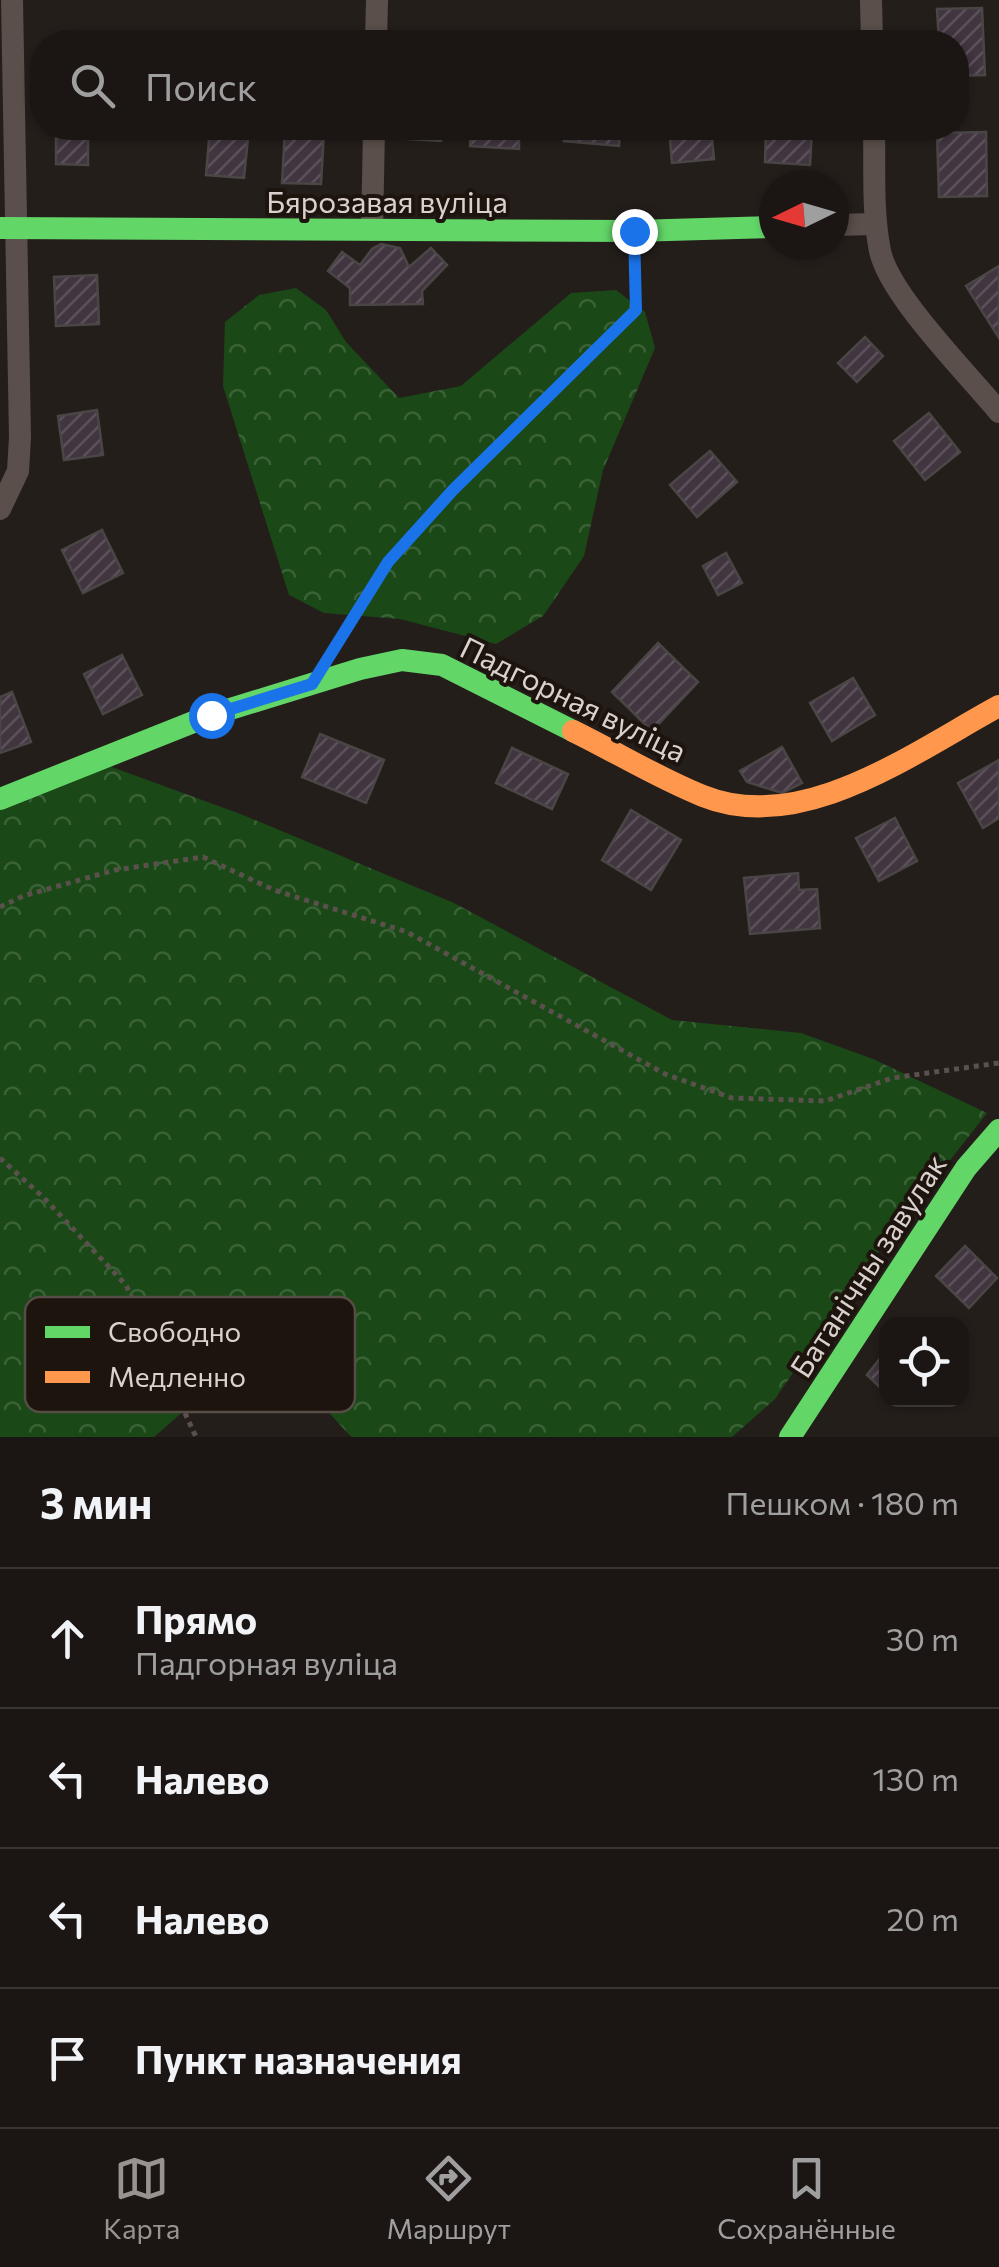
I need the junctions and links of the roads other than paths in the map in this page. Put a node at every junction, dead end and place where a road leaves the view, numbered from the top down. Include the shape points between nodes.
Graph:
1 (12, 0) edge
2 (377, 0) edge
3 (871, 0) edge
4 (376, 30) edge
5 (872, 30) edge
6 (374, 140) edge
7 (874, 140) edge
8 (876, 224) junction
9 (849, 225) edge
10 (7, 227) edge
11 (759, 227) edge
12 (372, 230) junction
13 (999, 412) edge
14 (0, 509) edge
15 (999, 706) edge
16 (0, 799) edge
17 (999, 1130) edge
18 (790, 1437) edge

1 - 10 street
2 - 4 street
3 - 5 street
6 - 12 street
7 - 8 street
8 - 9 street
8 - 13 street via 892,283
10 - 12 street, Бярозавая вуліца
10 - 14 street via 20,437 18,470
11 - 12 street, Бярозавая вуліца
15 - 16 street, Падгорная вуліца via 854,784 797,804 756,808 705,796 442,665 402,660 211,715
17 - 18 street, Батанічны завулак via 966,1168

